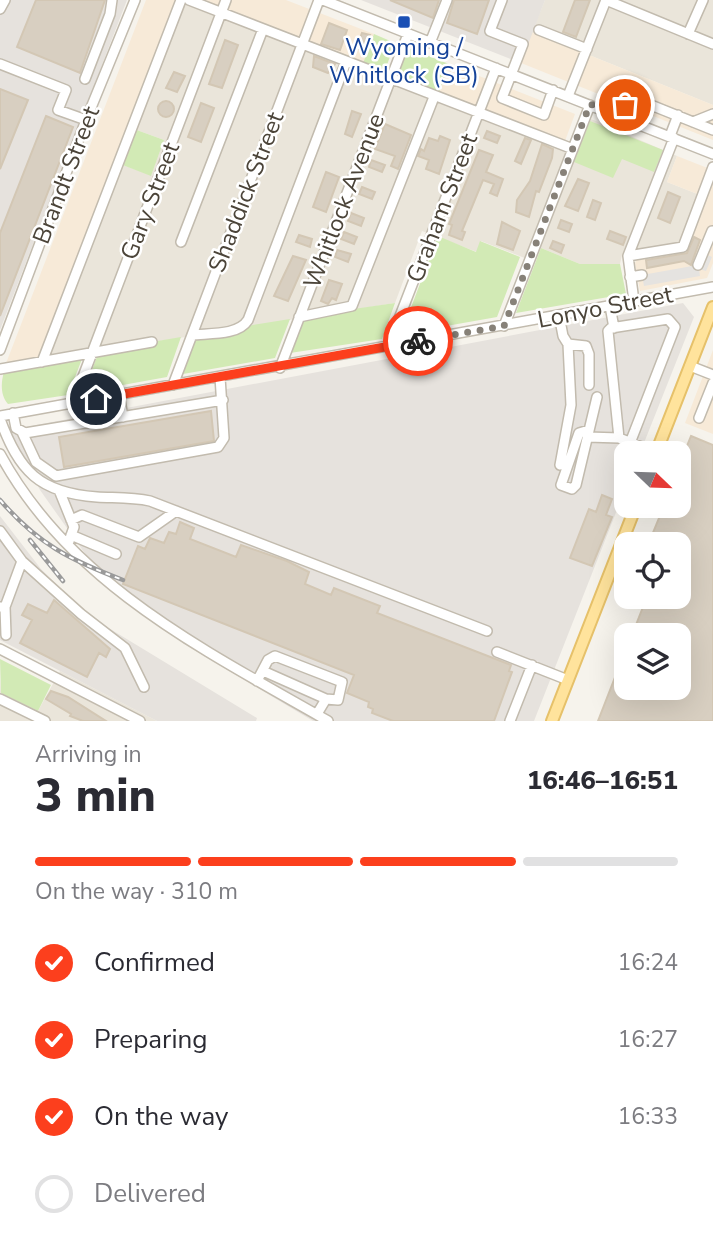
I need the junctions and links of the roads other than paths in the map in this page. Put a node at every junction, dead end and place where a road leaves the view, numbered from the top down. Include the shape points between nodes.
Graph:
1 (5, 0) edge
2 (112, 0) edge
3 (135, 0) edge
4 (181, 0) edge
5 (188, 0) edge
6 (226, 0) edge
7 (321, 0) edge
8 (447, 0) edge
9 (502, 0) edge
10 (606, 0) edge
11 (703, 0) edge
12 (629, 5) edge
13 (0, 9) edge
14 (221, 13) junction
15 (263, 29) junction
16 (539, 30) dead end
17 (408, 34) junction
18 (688, 34) junction
19 (430, 43) junction
20 (302, 44) junction
21 (713, 44) edge
22 (587, 49) junction
23 (346, 62) junction
24 (0, 64) edge
25 (495, 68) junction
26 (511, 74) junction
27 (85, 79) dead end
28 (390, 79) junction
29 (553, 90) junction
30 (568, 96) junction
31 (434, 97) junction
32 (590, 104) junction
33 (478, 113) junction
34 (713, 114) edge
35 (678, 115) junction
36 (621, 117) junction
37 (86, 120) junction
38 (693, 122) junction
39 (713, 130) edge
40 (672, 137) junction
41 (573, 149) junction
42 (713, 154) edge
43 (713, 167) edge
44 (712, 231) edge
45 (181, 242) dead end
46 (709, 249) edge
47 (628, 256) junction
48 (698, 265) dead end
49 (642, 275) dead end
50 (629, 277) junction
51 (713, 287) edge
52 (634, 301) junction
53 (610, 306) junction
54 (713, 307) edge
55 (562, 315) junction
56 (299, 317) junction
57 (4, 326) edge
58 (504, 326) junction
59 (614, 328) junction
60 (192, 335) junction
61 (152, 342) dead end
62 (568, 344) junction
63 (388, 347) junction
64 (0, 351) edge
65 (92, 353) junction
66 (41, 362) junction
67 (690, 366) junction
68 (280, 368) junction
69 (0, 369) edge
70 (713, 375) edge
71 (220, 377) junction
72 (713, 383) edge
73 (173, 384) junction
74 (589, 385) dead end
75 (119, 394) junction
76 (597, 397) dead end
77 (223, 401) junction
78 (73, 403) junction
79 (13, 414) junction
80 (0, 417) edge
81 (123, 417) junction
82 (699, 418) dead end
83 (22, 432) junction
84 (589, 434) junction
85 (620, 438) junction
86 (626, 441) edge
87 (631, 441) edge
88 (661, 441) edge
89 (17, 456) junction
90 (2, 459) edge
91 (560, 465) dead end
92 (59, 490) junction
93 (176, 511) junction
94 (631, 518) edge
95 (71, 520) junction
96 (0, 531) edge
97 (69, 539) junction
98 (116, 554) dead end
99 (22, 561) junction
100 (2, 607) edge
101 (486, 632) dead end
102 (6, 635) dead end
103 (0, 649) edge
104 (497, 652) dead end
105 (532, 665) junction
106 (262, 671) junction
107 (568, 680) junction
108 (257, 681) junction
109 (144, 687) dead end
110 (0, 698) edge
111 (326, 699) junction
112 (317, 714) junction
113 (45, 721) edge
114 (140, 721) edge
115 (328, 721) edge
116 (510, 721) edge
117 (552, 721) edge

1 - 13 street
2 - 27 street
3 - 37 street, Brandt Street
4 - 66 street
5 - 14 street
6 - 14 street, Gary Street
7 - 17 street
7 - 20 street, Shaddick Street
8 - 19 street
9 - 26 street via 490,31 523,44
10 - 12 street
10 - 22 street
11 - 18 street
12 - 18 street
14 - 15 street
14 - 65 street, Gary Street
15 - 20 street
15 - 45 street
16 - 22 street
17 - 19 street
17 - 28 street, Whitlock Avenue
18 - 21 street
19 - 25 street
20 - 23 street
20 - 60 street, Shaddick Street
22 - 30 street
23 - 28 street
23 - 60 street via 248,320 232,331
24 - 37 street via 66,90 58,110
25 - 26 street
25 - 33 street, Graham Street
26 - 29 street
26 - 29 street via 502,98 544,115
28 - 31 street
28 - 56 street, Whitlock Avenue
29 - 30 street
30 - 32 street
31 - 33 street
31 - 56 street via 352,306
32 - 36 street
32 - 41 street
33 - 41 street
33 - 63 street, Graham Street
34 - 38 street
35 - 36 street via 631,97
35 - 38 street
35 - 40 street
36 - 40 street
37 - 57 street, Brandt Street
38 - 39 street
40 - 42 street
40 - 47 street
41 - 58 street
43 - 47 street via 682,247
44 - 46 street
46 - 48 street
47 - 50 street
49 - 50 street
50 - 52 street
51 - 52 street, Lonyo Street
52 - 53 street, Lonyo Street
53 - 55 street, Lonyo Street
53 - 59 street
54 - 67 main road
55 - 58 street, Lonyo Street
55 - 62 street
56 - 68 street, Whitlock Avenue
57 - 64 street, Brandt Street
58 - 63 street, Lonyo Street
59 - 85 street via 608,331
59 - 87 street via 668,319 675,327
60 - 73 street, Shaddick Street
61 - 65 street
62 - 74 street via 586,346
62 - 91 street via 571,405
63 - 68 street, Lonyo Street
65 - 66 street
65 - 78 street, Gary Street
66 - 69 street
67 - 70 street
67 - 88 main road
68 - 71 street, Lonyo Street
71 - 73 street, Lonyo Street
71 - 77 street
72 - 82 street
73 - 75 street, Lonyo Street
75 - 78 street, Lonyo Street
75 - 81 street
76 - 84 street
77 - 81 street
77 - 83 street via 223,438 218,447 67,476 56,477 36,462
78 - 79 street, Lonyo Street
79 - 80 street, Lonyo Street
79 - 83 street via 16,428
80 - 89 street
81 - 83 street
84 - 84 street via 576,485 572,489 561,485 579,433
84 - 85 street
85 - 86 street
89 - 90 street
89 - 92 street via 35,480
90 - 97 street via 39,512
92 - 93 street via 93,497 138,498
92 - 95 street
93 - 95 street via 139,537 82,514
93 - 101 street
94 - 107 main road
95 - 97 street via 74,527
96 - 99 street
97 - 98 street
97 - 108 street via 113,587 149,615
99 - 100 street
99 - 109 street via 125,648
100 - 102 street
103 - 114 street
104 - 105 street
105 - 107 street
105 - 116 street
106 - 108 street
106 - 111 street
106 - 111 street via 275,656 342,682 338,700
107 - 117 main road
108 - 112 street
110 - 113 street
111 - 112 street
112 - 115 street

